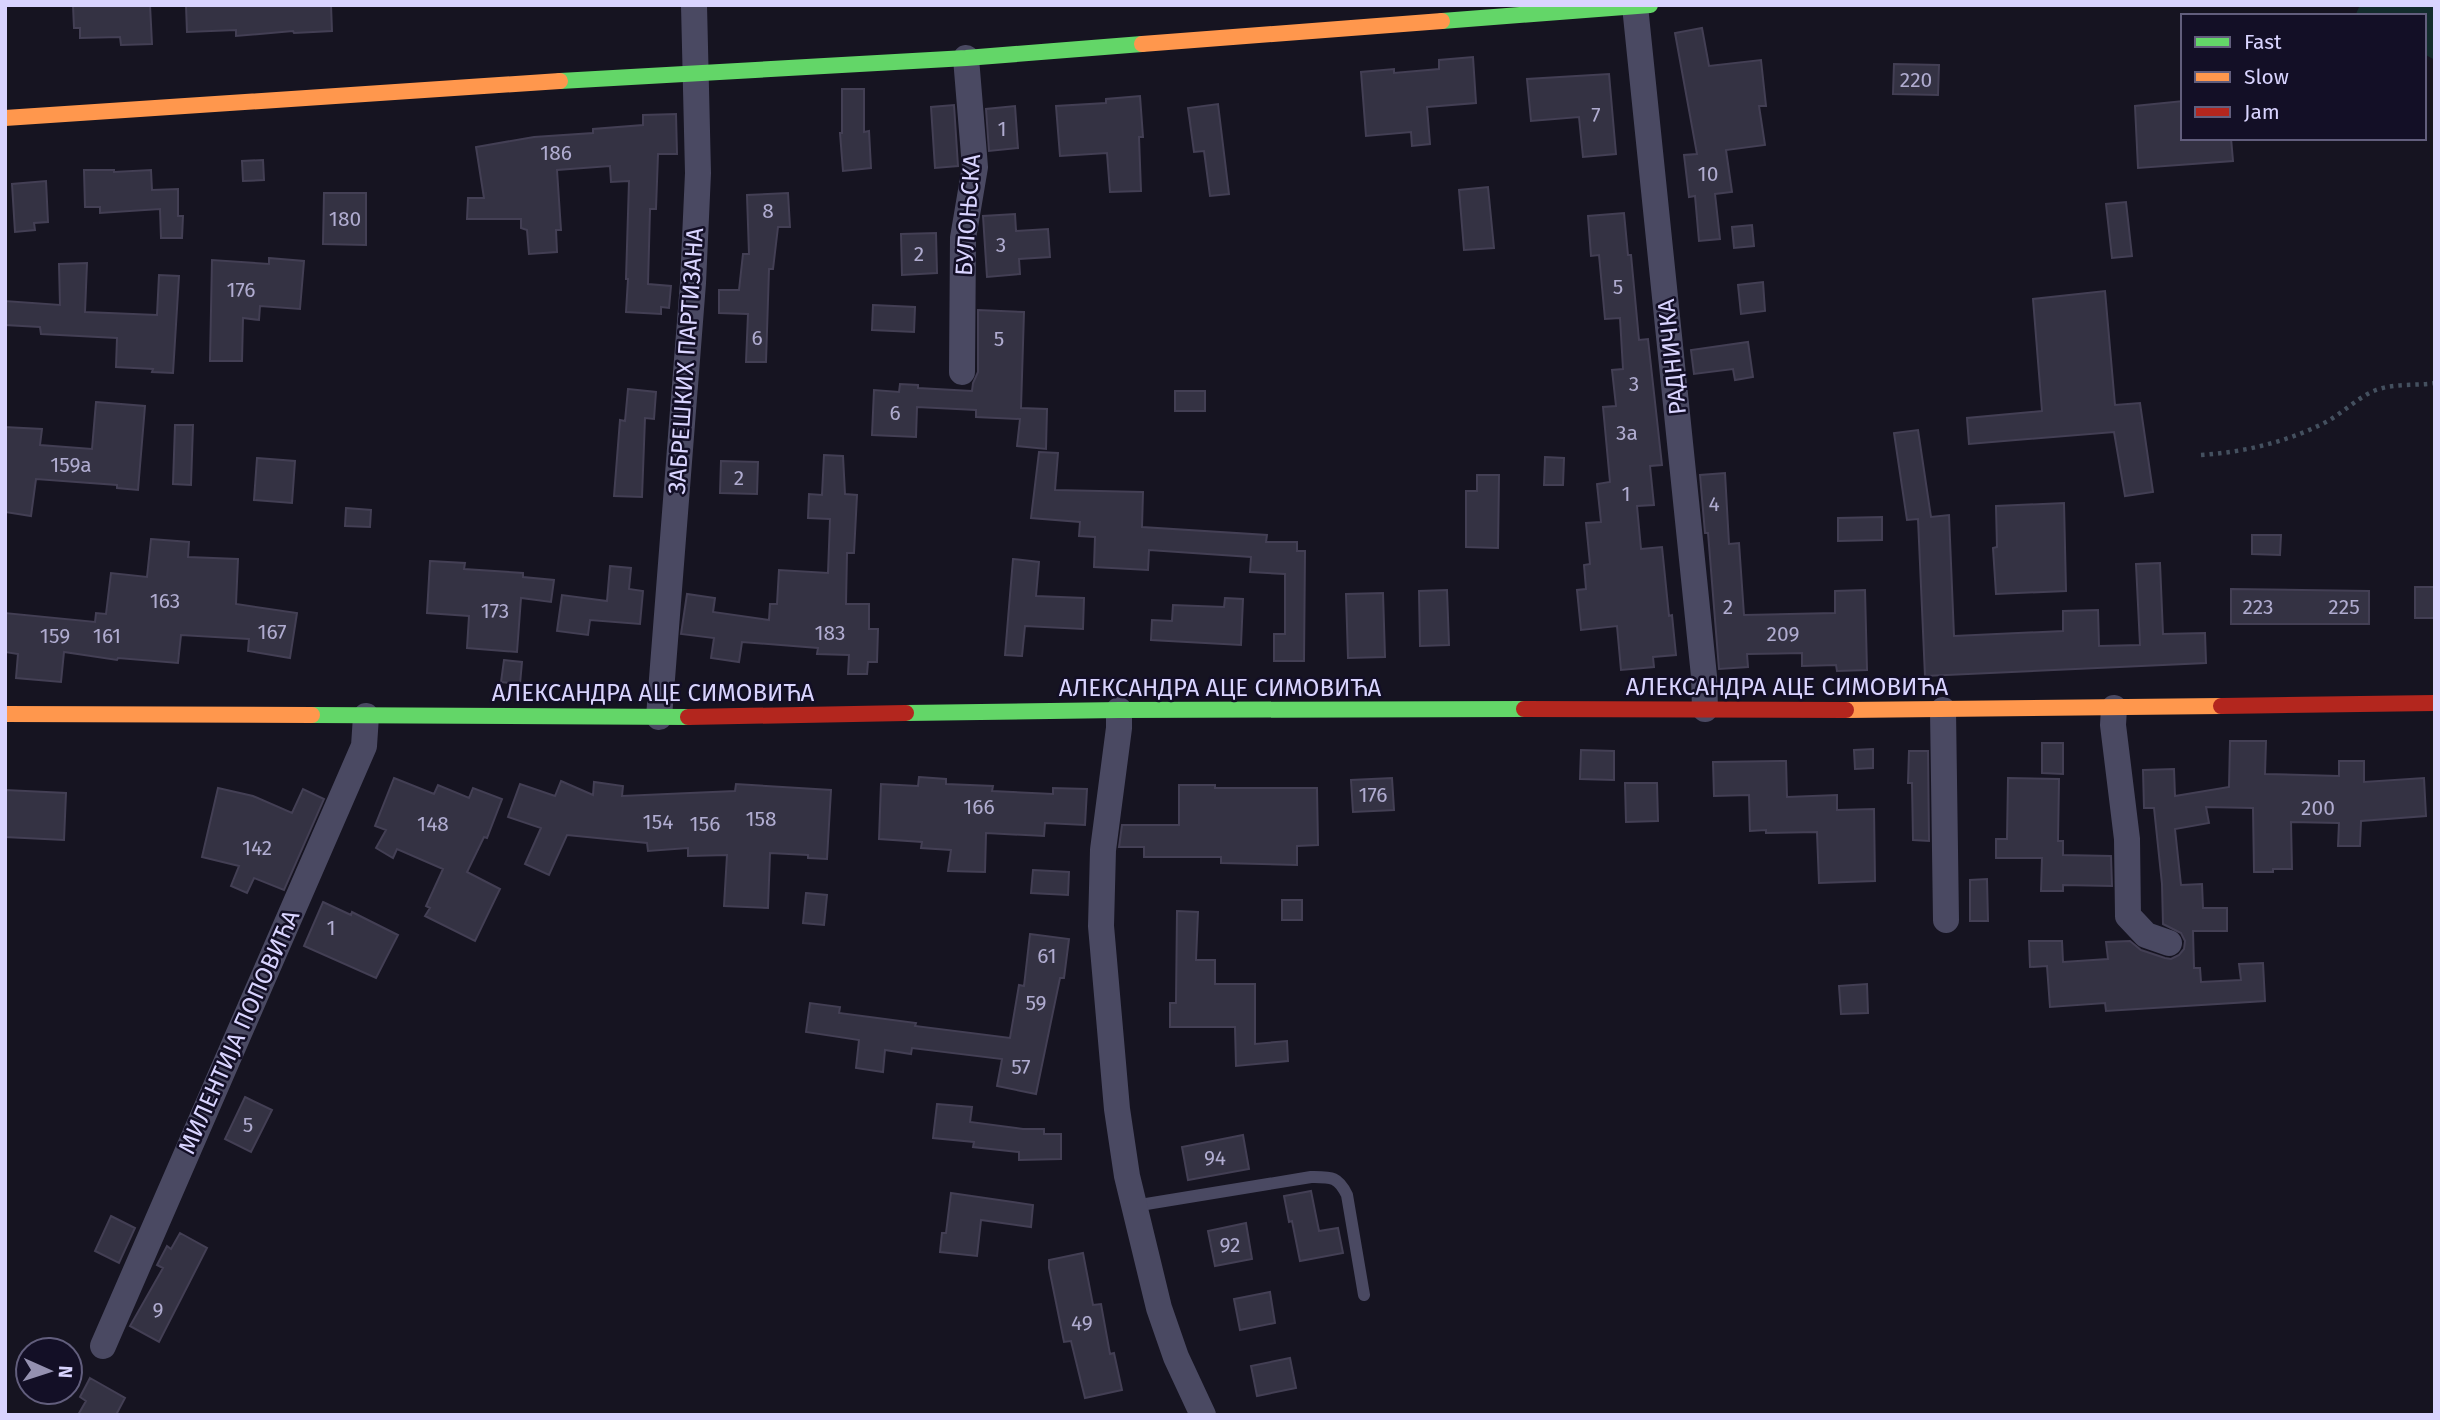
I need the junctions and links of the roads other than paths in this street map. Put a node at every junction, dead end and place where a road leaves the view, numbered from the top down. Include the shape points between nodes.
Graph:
1 (694, 5) edge
2 (1640, 6) edge
3 (966, 58) junction
4 (697, 72) junction
5 (5, 118) edge
6 (962, 372) dead end
7 (2435, 703) edge
8 (2114, 708) junction
9 (1705, 709) junction
10 (1119, 710) junction
11 (1943, 710) junction
12 (5, 714) edge
13 (366, 716) junction
14 (659, 717) junction
15 (1946, 920) dead end
16 (2169, 943) dead end
17 (1134, 1206) junction
18 (1364, 1294) dead end
19 (103, 1346) dead end
20 (1202, 1415) edge

1 - 4 street, ЗАБРЕШКИХ ПАРТИЗАНА
2 - 3 street
2 - 9 street, РАДНИЧКА
3 - 4 street
3 - 6 street, БУЛОЊСКА via 975,167 963,238
4 - 5 street
4 - 14 street, ЗАБРЕШКИХ ПАРТИЗАНА via 692,283
7 - 8 street, АЛЕКСАНДРА АЦЕ СИМОВИЋА
8 - 11 street, АЛЕКСАНДРА АЦЕ СИМОВИЋА
8 - 16 street via 2127,839 2128,916 2146,935
9 - 10 street, АЛЕКСАНДРА АЦЕ СИМОВИЋА
9 - 11 street, АЛЕКСАНДРА АЦЕ СИМОВИЋА
10 - 14 street, АЛЕКСАНДРА АЦЕ СИМОВИЋА
10 - 17 street via 1102,850 1101,926 1117,1110
11 - 15 street
12 - 13 street, АЛЕКСАНДРА АЦЕ СИМОВИЋА
13 - 14 street, АЛЕКСАНДРА АЦЕ СИМОВИЋА
13 - 19 street, МИЛЕНТИЈА ПОПОВИЋА via 364,746
17 - 18 lane via 1331,1177 1342,1184 1347,1195
17 - 20 street via 1159,1308

